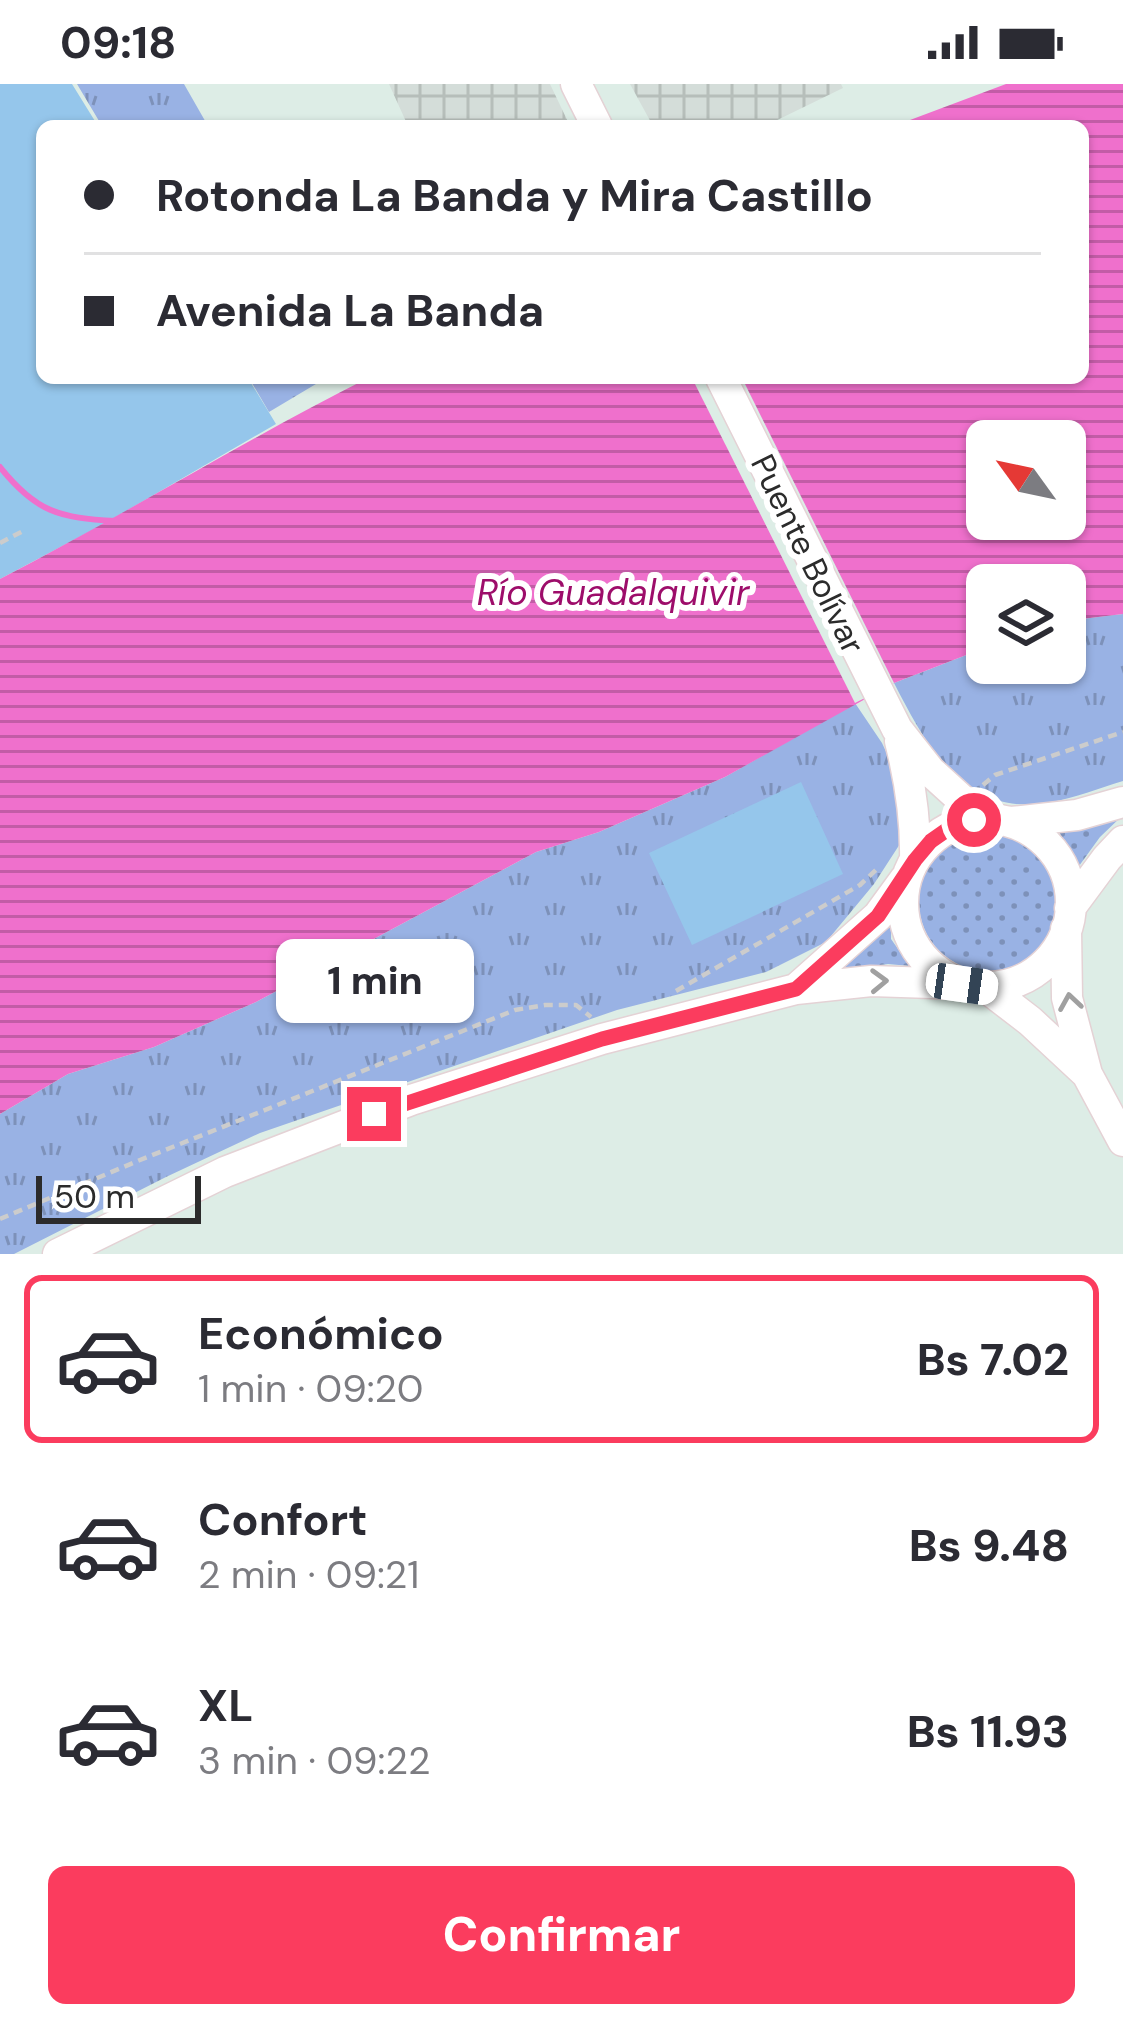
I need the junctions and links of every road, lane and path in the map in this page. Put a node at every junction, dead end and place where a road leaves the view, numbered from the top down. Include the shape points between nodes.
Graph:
1 (576, 84) edge
2 (593, 120) edge
3 (724, 384) edge
4 (23, 531) dead end
5 (0, 543) edge
6 (897, 729) junction
7 (1123, 732) edge
8 (977, 790) dead end
9 (1123, 802) edge
10 (1003, 821) junction
11 (1123, 841) edge
12 (902, 865) junction
13 (1068, 919) junction
14 (974, 986) junction
15 (796, 989) junction
16 (664, 994) dead end
17 (591, 1018) dead end
18 (1087, 1074) junction
19 (1123, 1141) edge
20 (0, 1219) edge
21 (58, 1254) edge

1 - 2 main road
3 - 6 main road, Puente Bolívar
4 - 5 path
6 - 10 main road, Puente Bolívar via 962,800
6 - 12 main road, Puente Bolívar via 916,824
7 - 8 path via 995,775
9 - 10 main road
10 - 12 main road via 951,827
10 - 13 main road via 1029,831 1061,864
11 - 13 main road
12 - 14 main road via 906,928 918,952 937,971
12 - 15 main road via 878,916
12 - 16 path
13 - 14 main road via 1036,971 1004,986
18 -> 13 main road via 1066,998
15 -> 14 main road via 871,981
14 - 18 main road via 1030,1021
15 - 21 main road via 411,1100 225,1172
17 - 20 path via 576,1005 515,1010
18 - 19 main road

